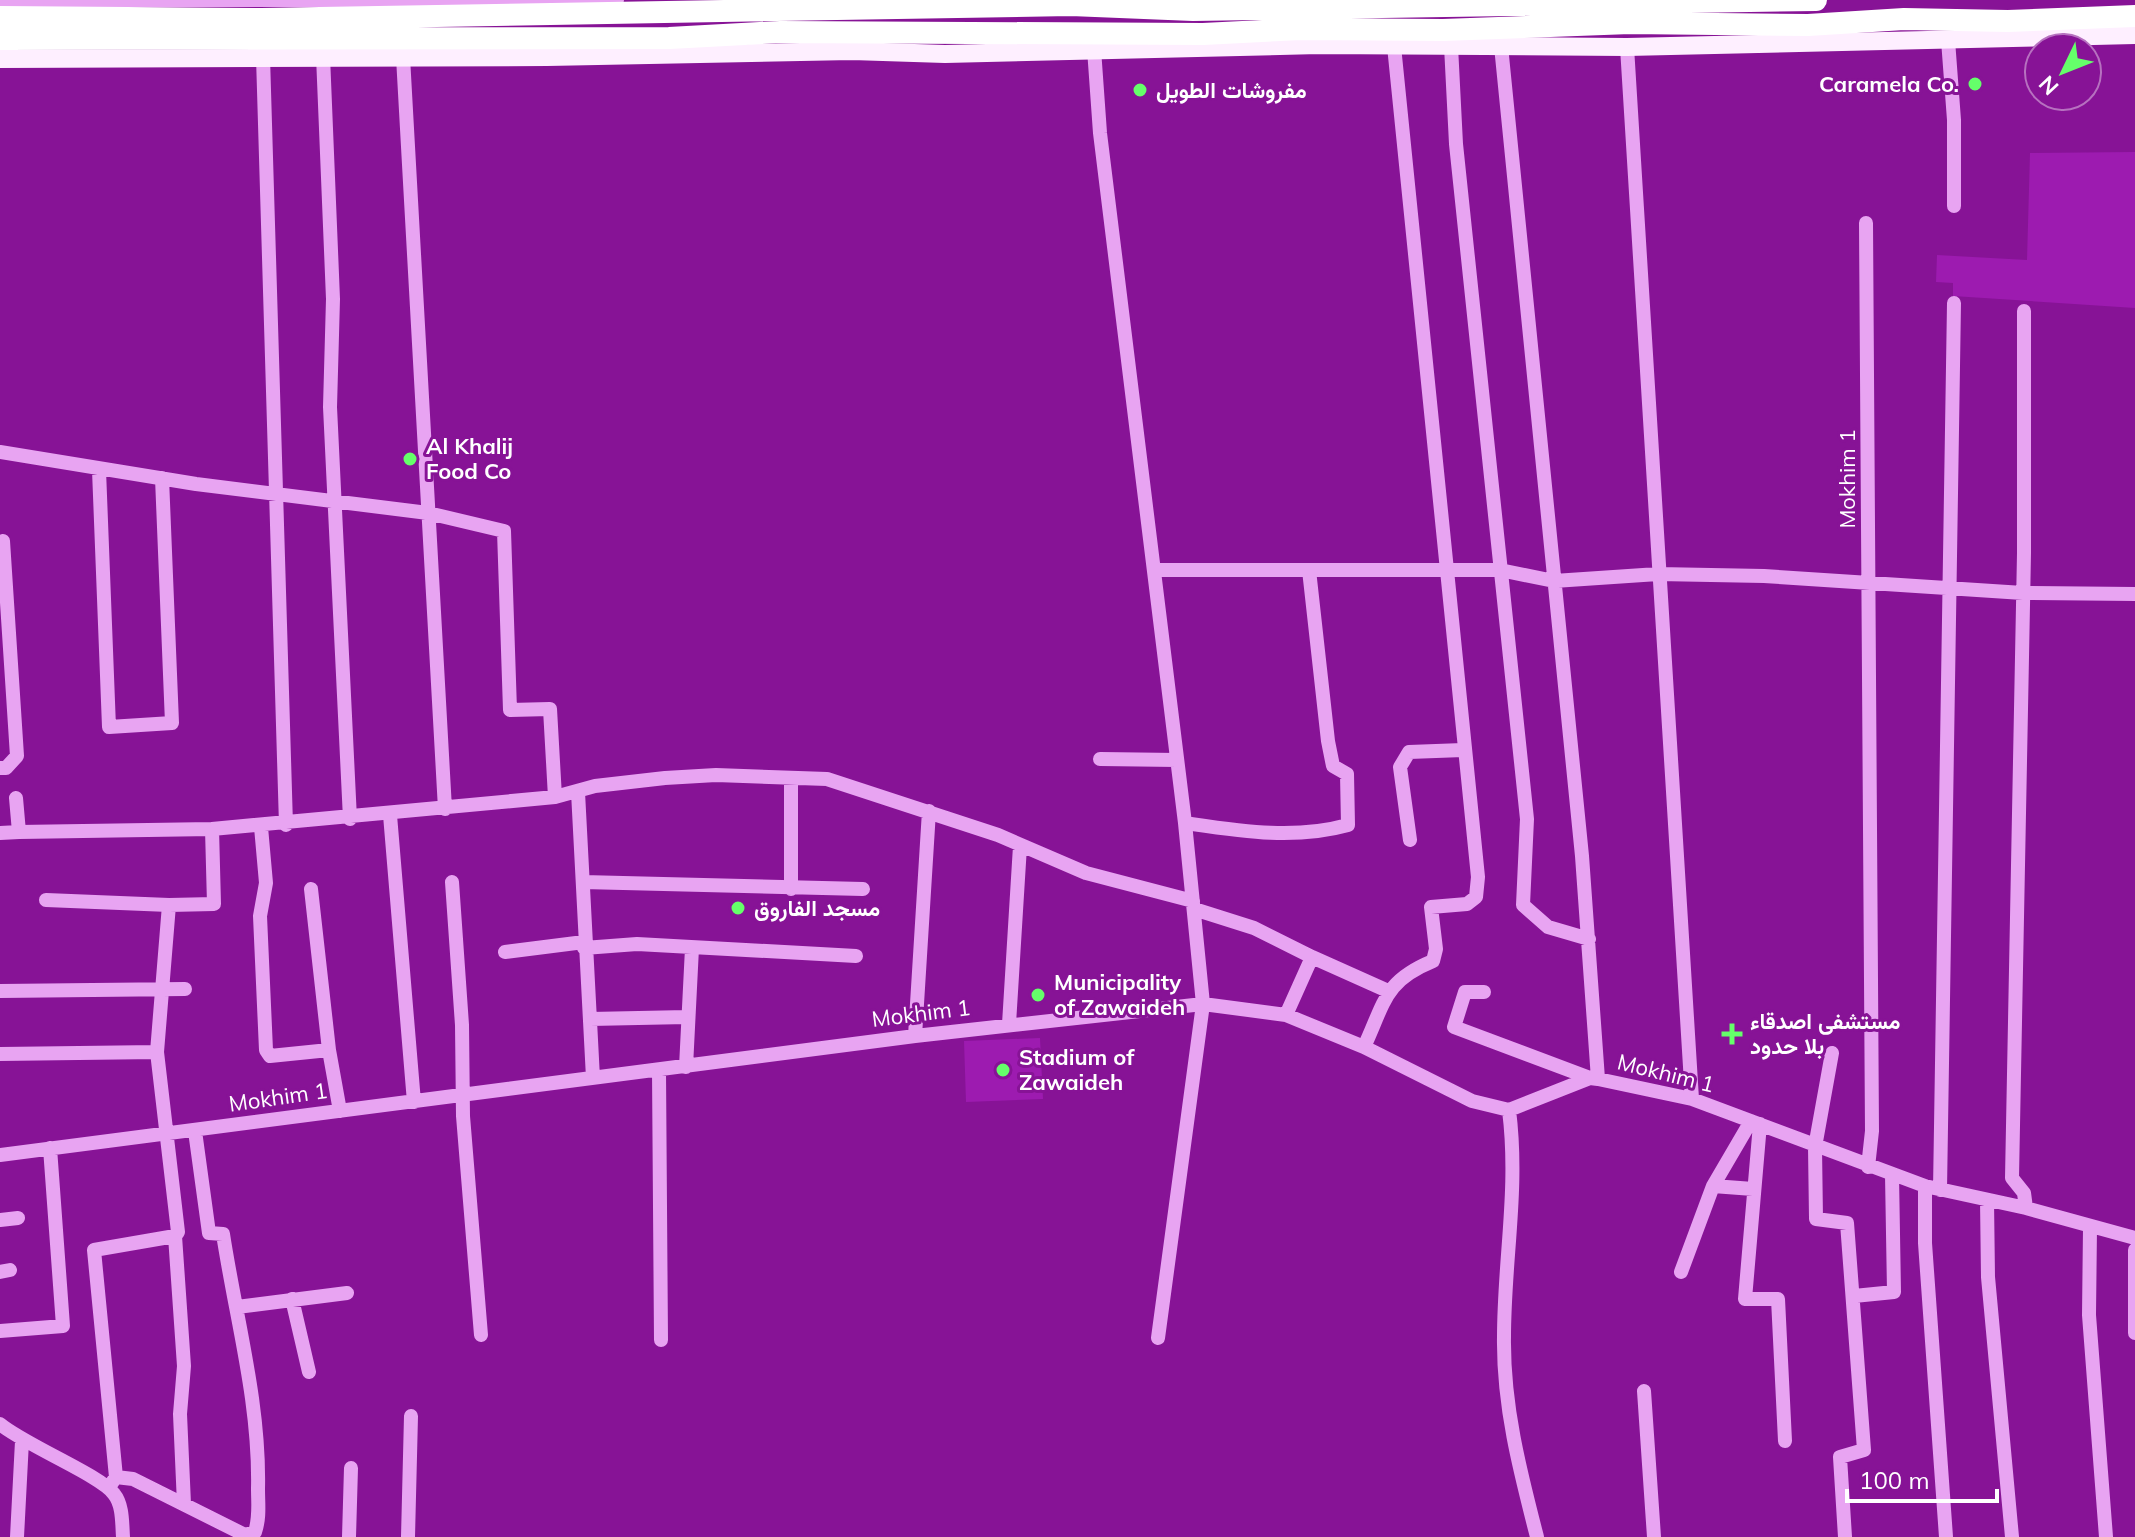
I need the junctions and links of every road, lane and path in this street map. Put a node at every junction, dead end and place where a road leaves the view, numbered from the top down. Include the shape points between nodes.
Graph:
1 (0, 0) edge
2 (77, 0) edge
3 (617, 0) edge
4 (1816, 0) edge
5 (511, 1) edge
6 (553, 4) edge
7 (1635, 9) edge
8 (2135, 16) edge
9 (0, 17) edge
10 (784, 21) junction
11 (1301, 29) junction
12 (946, 32) junction
13 (2135, 35) edge
14 (553, 37) junction
15 (0, 39) edge
16 (1948, 40) junction
17 (1319, 45) junction
18 (1394, 46) junction
19 (1451, 46) junction
20 (1501, 46) junction
21 (1627, 47) junction
22 (1094, 49) junction
23 (960, 53) junction
24 (323, 56) junction
25 (263, 57) junction
26 (403, 57) junction
27 (0, 59) edge
28 (1954, 206) dead end
29 (1866, 223) dead end
30 (1954, 303) dead end
31 (2024, 311) dead end
32 (0, 452) edge
33 (99, 470) junction
34 (162, 478) junction
35 (275, 492) junction
36 (334, 502) junction
37 (428, 513) junction
38 (3, 541) dead end
39 (1154, 570) junction
40 (1309, 570) junction
41 (1500, 570) junction
42 (1445, 571) junction
43 (1658, 574) junction
44 (1554, 581) junction
45 (1870, 581) junction
46 (1950, 585) junction
47 (2023, 593) junction
48 (2135, 594) edge
49 (1463, 750) junction
50 (1100, 759) dead end
51 (1177, 760) junction
52 (0, 768) edge
53 (791, 778) junction
54 (578, 792) junction
55 (555, 797) junction
56 (16, 798) dead end
57 (445, 809) junction
58 (929, 811) junction
59 (390, 815) junction
60 (350, 819) junction
61 (1185, 823) junction
62 (286, 825) junction
63 (261, 827) junction
64 (212, 829) junction
65 (19, 832) junction
66 (0, 833) edge
67 (1410, 840) dead end
68 (1020, 846) junction
69 (452, 882) dead end
70 (583, 882) junction
71 (311, 889) dead end
72 (791, 889) junction
73 (863, 889) dead end
74 (46, 900) dead end
75 (169, 905) junction
76 (1194, 905) junction
77 (1589, 939) junction
78 (584, 945) junction
79 (692, 948) junction
80 (505, 952) dead end
81 (856, 956) dead end
82 (1312, 957) junction
83 (161, 989) junction
84 (185, 989) dead end
85 (0, 991) edge
86 (1388, 991) junction
87 (1484, 992) dead end
88 (1203, 1004) junction
89 (1286, 1015) junction
90 (687, 1017) junction
91 (590, 1019) junction
92 (1009, 1024) junction
93 (915, 1036) junction
94 (1364, 1047) junction
95 (329, 1050) junction
96 (157, 1052) junction
97 (1832, 1053) dead end
98 (0, 1054) edge
99 (686, 1067) junction
100 (659, 1071) junction
101 (593, 1078) junction
102 (1594, 1078) junction
103 (465, 1096) junction
104 (1692, 1099) junction
105 (414, 1102) junction
106 (1509, 1110) junction
107 (340, 1111) junction
108 (1756, 1122) junction
109 (195, 1131) junction
110 (167, 1135) junction
111 (1815, 1147) junction
112 (50, 1148) junction
113 (0, 1155) edge
114 (1868, 1167) junction
115 (1892, 1175) junction
116 (1713, 1186) junction
117 (1925, 1186) junction
118 (1753, 1189) junction
119 (1940, 1190) junction
120 (1987, 1200) junction
121 (2026, 1208) junction
122 (18, 1218) dead end
123 (0, 1220) edge
124 (2090, 1228) junction
125 (175, 1236) junction
126 (2135, 1238) edge
127 (2135, 1250) edge
128 (1681, 1272) dead end
129 (347, 1293) dead end
130 (1854, 1296) junction
131 (292, 1299) junction
132 (237, 1307) junction
133 (0, 1331) edge
134 (2135, 1333) edge
135 (481, 1335) dead end
136 (1158, 1338) dead end
137 (661, 1340) dead end
138 (309, 1372) dead end
139 (1644, 1391) dead end
140 (411, 1416) dead end
141 (0, 1424) edge
142 (22, 1441) junction
143 (1785, 1441) dead end
144 (351, 1468) dead end
145 (112, 1482) junction
146 (184, 1504) junction
147 (17, 1537) edge
148 (123, 1537) edge
149 (349, 1537) edge
150 (408, 1537) edge
151 (1537, 1537) edge
152 (1654, 1537) edge
153 (1845, 1537) edge
154 (1946, 1537) edge
155 (2012, 1537) edge
156 (2106, 1537) edge

1 - 2 street
2 - 5 street
3 - 6 street
4 - 7 highway
5 - 6 street
6 - 9 highway via 261,19
6 - 10 highway
6 - 14 highway via 548,26
7 - 8 highway via 1808,25
7 - 10 highway via 1193,10 1071,5
7 - 11 highway via 1443,30
10 - 12 highway via 851,35
10 - 14 highway via 669,38
11 - 12 highway via 1203,34
11 - 17 highway
12 - 23 highway
13 - 16 main road
14 - 15 highway
16 - 21 main road
16 - 28 street
17 - 18 main road
17 - 22 main road
18 - 19 main road
18 - 42 street
19 - 20 main road
19 - 41 street via 1456,144
20 - 21 main road
20 - 44 street
21 - 43 street
22 - 23 main road
22 - 39 street
23 - 26 main road
24 - 25 main road
24 - 26 main road
24 - 36 street via 333,299
25 - 27 main road
25 - 35 street
26 - 37 street
29 - 45 street, Mokhim 1
30 - 46 street
31 - 47 street
32 - 33 street
33 - 34 street
33 - 34 street via 109,727 172,723
34 - 35 street
35 - 36 street
35 - 62 street
36 - 37 street
36 - 60 street
37 - 55 street via 504,531 510,710 550,709
37 - 57 street
38 - 52 street via 17,756
39 - 40 street
39 - 51 street
40 - 42 street
40 - 61 street via 1328,741 1333,766 1347,774 1348,825 1257,834
41 - 42 street
41 - 44 street
41 - 77 street via 1527,819 1523,905 1548,927
42 - 49 street
43 - 44 street
43 - 45 street
43 - 104 street
44 - 77 street
45 - 46 street
45 - 114 street, Mokhim 1
46 - 47 street
46 - 119 street
47 - 48 street
47 - 121 street via 2012,1178 2024,1193
49 - 67 street via 1409,752 1400,767
49 - 86 street via 1476,897 1467,904 1431,907 1433,961 1406,972
50 - 51 street
51 - 61 street
53 - 54 street via 665,778
53 - 58 street via 827,779
53 - 72 street
54 - 55 street
54 - 70 street
55 - 57 street
56 - 65 street
57 - 59 street
58 - 68 street
58 - 93 street
59 - 60 street
59 - 105 street
60 - 62 street
61 - 76 street
62 - 63 street
63 - 64 street
63 - 95 street via 266,1050 270,1056
64 - 65 street
64 - 75 street via 214,904
65 - 66 street
68 - 76 street via 1086,873
68 - 92 street
69 - 103 street
70 - 72 street
70 - 78 street
71 - 95 street
72 - 73 street
74 - 75 street
75 - 83 street
76 - 82 street
76 - 88 street
77 - 102 street
78 - 79 street
78 - 80 street
78 - 91 street
79 - 81 street
79 - 90 street
82 - 86 street
82 - 89 street
83 - 84 street
83 - 85 street
83 - 96 street
86 - 94 street
87 - 102 street via 1465,992 1454,1027
88 - 89 street, Mokhim 1
88 - 92 street, Mokhim 1
88 - 136 street
89 - 94 street, Mokhim 1
90 - 91 street
90 - 99 street
91 - 101 street
92 - 93 street, Mokhim 1
93 - 99 street, Mokhim 1
94 - 106 street, Mokhim 1 via 1472,1101
95 - 107 street
96 - 98 street
96 - 110 street
97 - 111 street
99 - 100 street, Mokhim 1
100 - 101 street, Mokhim 1
100 - 137 street
101 - 103 street, Mokhim 1
102 - 104 street, Mokhim 1
102 - 106 street, Mokhim 1
103 - 105 street, Mokhim 1
103 - 135 street
104 - 108 street, Mokhim 1
105 - 107 street, Mokhim 1
106 - 151 street via 1515,1181 1503,1340 1511,1436
107 - 109 street, Mokhim 1
108 - 111 street, Mokhim 1
108 - 116 street
108 - 118 street
109 - 110 street, Mokhim 1
109 - 132 street via 209,1233 223,1234
110 - 112 street, Mokhim 1
110 - 125 street
111 - 114 street, Mokhim 1
111 - 130 street via 1816,1219 1847,1223
112 - 113 street, Mokhim 1
112 - 133 street via 63,1326
114 - 115 street, Mokhim 1
115 - 117 street, Mokhim 1
115 - 130 street via 1894,1292
116 - 118 street
116 - 128 street
117 - 119 street, Mokhim 1
117 - 154 street
118 - 143 street via 1745,1299 1778,1299
119 - 120 street, Mokhim 1
120 - 121 street, Mokhim 1
120 - 155 street via 1988,1277
121 - 124 street, Mokhim 1
122 - 123 street
124 - 126 street, Mokhim 1
124 - 156 street via 2089,1315
125 - 145 street via 94,1250
125 - 146 street via 184,1366
127 - 134 street
129 - 131 street
130 - 153 street via 1864,1450 1840,1457
131 - 132 street
131 - 138 street
132 - 146 street via 259,1445 259,1519 255,1532 245,1535
139 - 152 street
140 - 150 street
141 - 142 street
142 - 145 street
142 - 147 street
144 - 149 street
145 - 146 street via 133,1479
145 - 148 street

